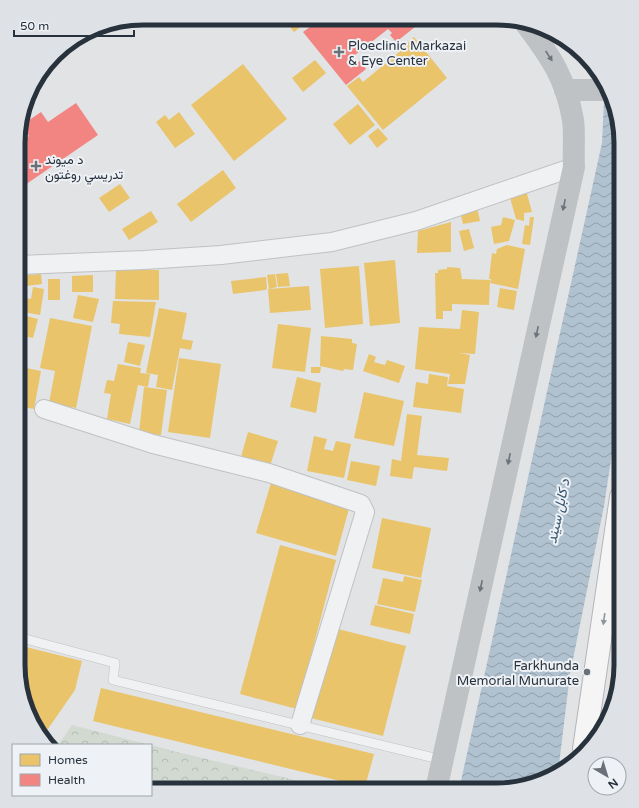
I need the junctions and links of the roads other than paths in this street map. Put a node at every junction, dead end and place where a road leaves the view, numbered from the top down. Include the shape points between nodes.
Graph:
1 (531, 30) edge
2 (565, 90) junction
3 (600, 90) edge
4 (574, 167) junction
5 (25, 265) edge
6 (44, 409) dead end
7 (614, 545) edge
8 (25, 639) edge
9 (300, 724) junction
10 (585, 742) edge
11 (443, 760) junction
12 (438, 783) edge

1 -> 2 main road via 551,57 563,80
2 - 3 main road
2 - 4 main road via 573,122
4 - 5 street via 416,221 332,242 214,255
4 -> 11 main road
6 - 9 street via 153,444 269,472 361,504 365,512
7 -> 10 highway
8 - 9 lane via 114,663 113,680
9 - 11 lane
11 - 12 main road

